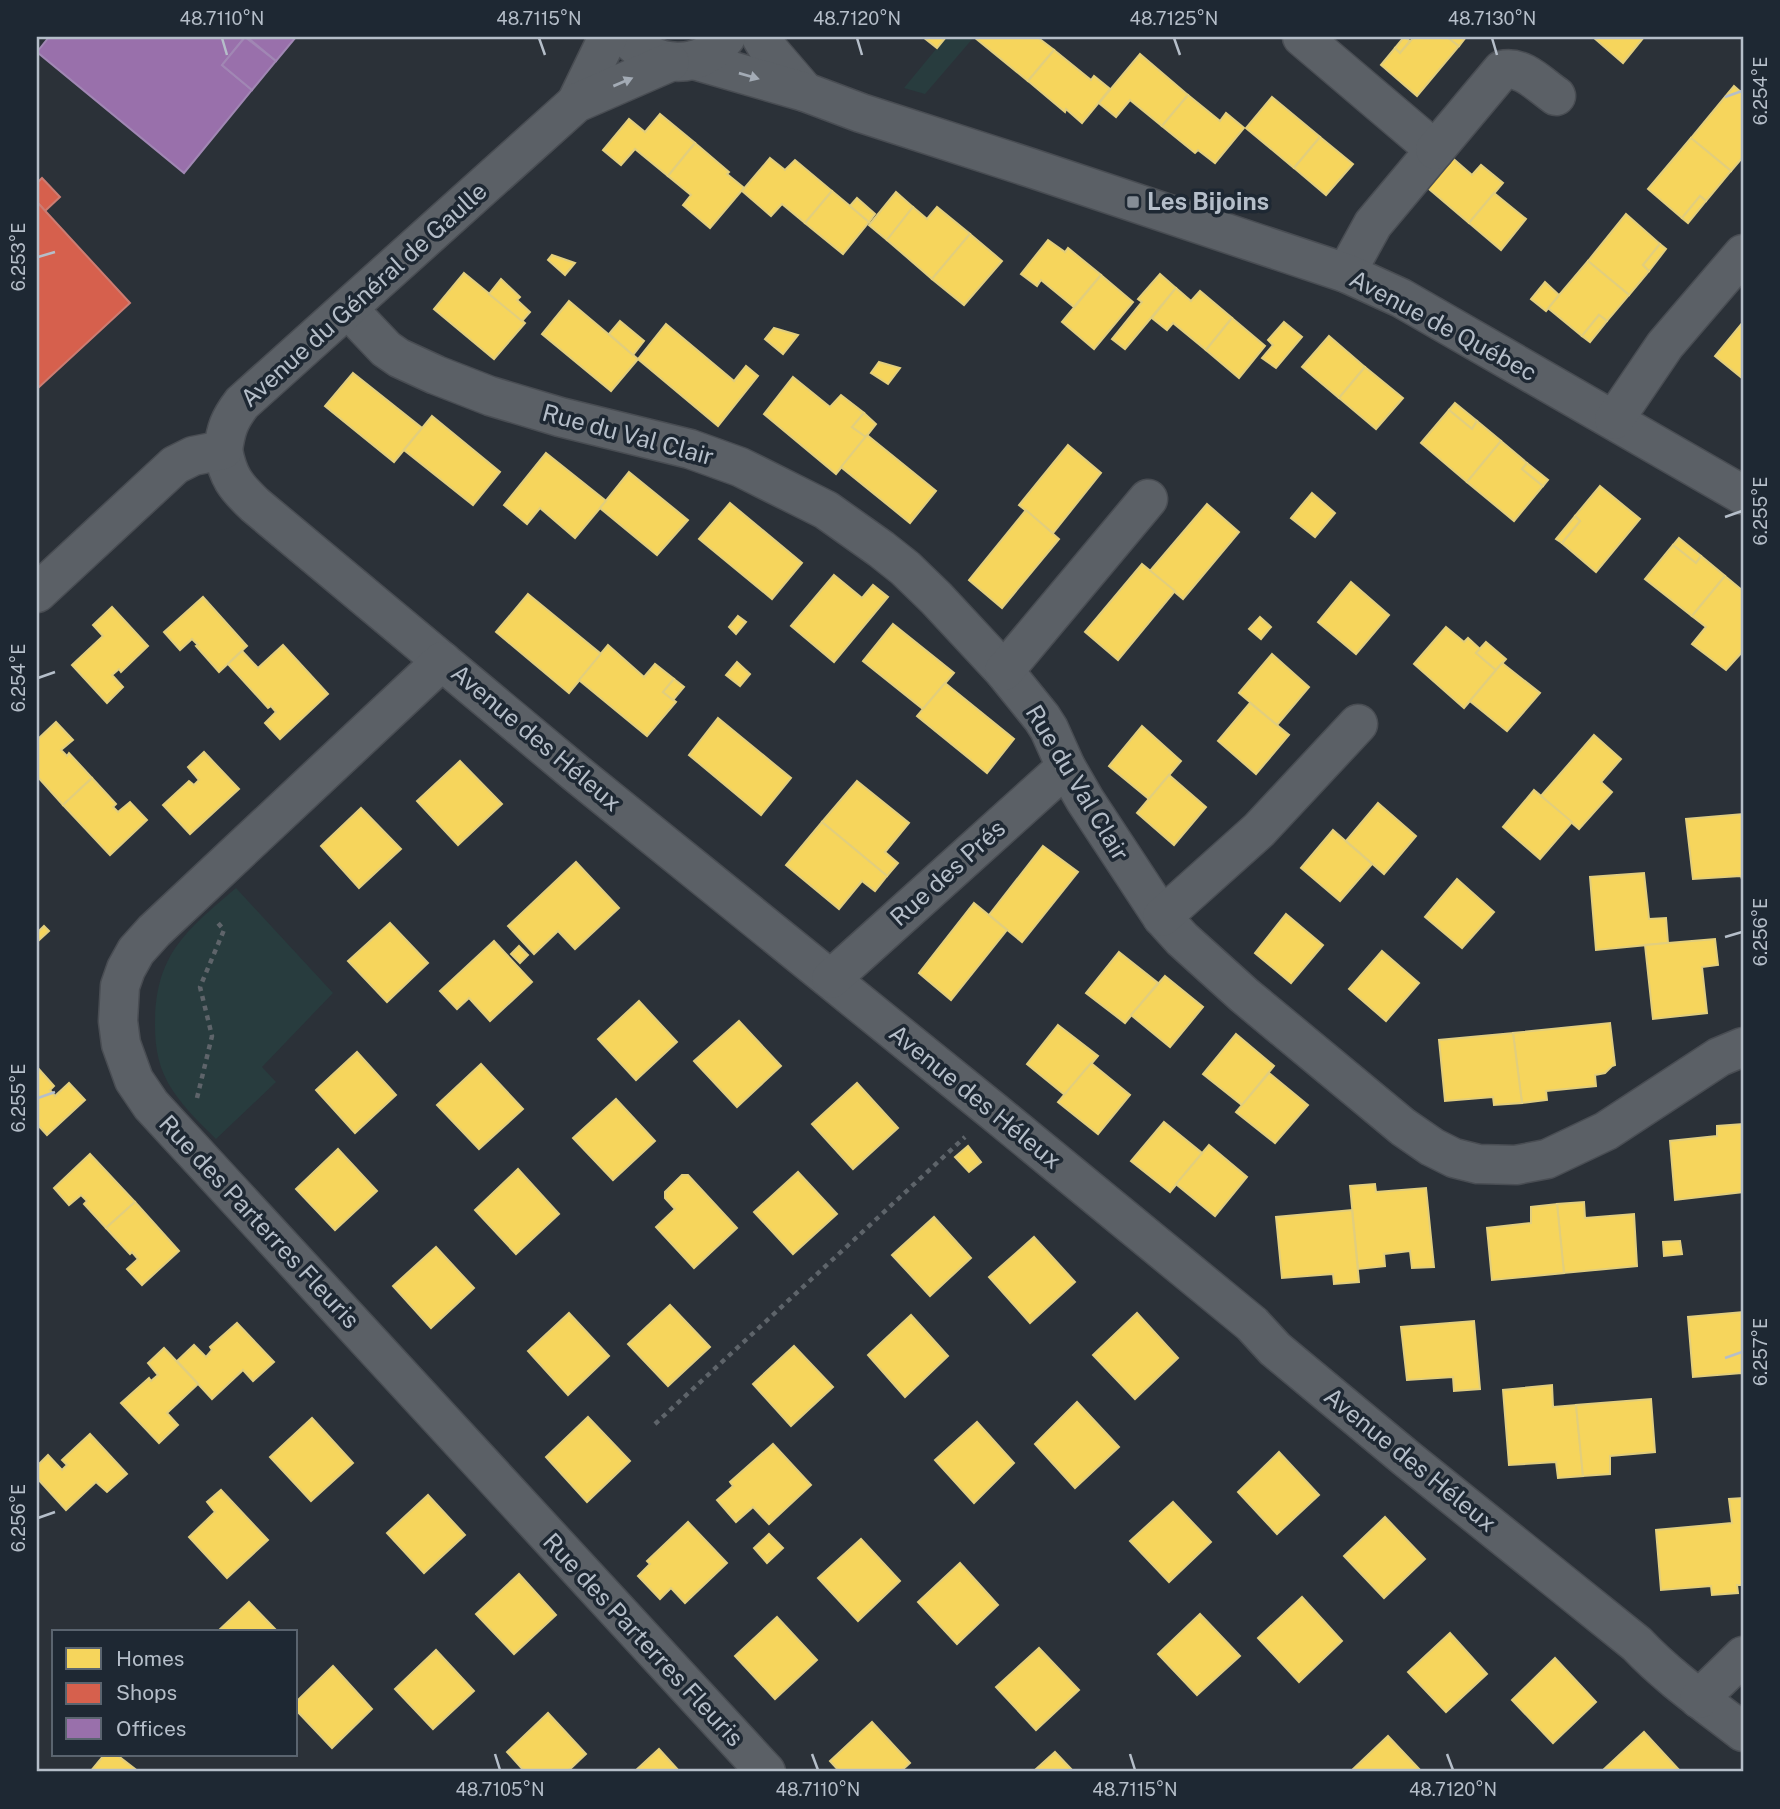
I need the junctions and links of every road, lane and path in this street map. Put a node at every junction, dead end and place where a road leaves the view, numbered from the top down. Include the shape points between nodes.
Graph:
1 (608, 37) edge
2 (627, 37) edge
3 (726, 37) edge
4 (761, 37) edge
5 (1302, 37) edge
6 (682, 61) junction
7 (805, 92) junction
8 (1556, 96) dead end
9 (576, 103) junction
10 (1435, 150) junction
11 (1743, 254) edge
12 (1346, 273) junction
13 (348, 309) junction
14 (1614, 420) junction
15 (223, 450) junction
16 (1743, 495) edge
17 (1148, 499) dead end
18 (37, 593) edge
19 (442, 661) junction
20 (1004, 670) junction
21 (1358, 724) dead end
22 (1066, 767) junction
23 (193, 895) junction
24 (1162, 917) junction
25 (831, 979) junction
26 (1743, 1047) edge
27 (993, 1111) junction
28 (177, 1135) junction
29 (655, 1424) dead end
30 (1743, 1656) edge
31 (1699, 1699) junction
32 (1743, 1732) edge
33 (766, 1772) edge

1 - 9 street, Avenue du Général de Gaulle
2 - 6 street, Avenue de Québec via 652,57
3 - 6 street, Avenue du Général de Gaulle via 707,54
4 - 7 street, Avenue de Québec
5 - 10 street
6 -> 7 street, Avenue de Québec
9 -> 6 street, Avenue du Général de Gaulle
7 - 12 street, Avenue de Québec
8 - 10 street via 1520,71 1502,70
9 - 13 street, Avenue du Général de Gaulle
10 - 12 street via 1373,224
11 - 14 street via 1665,345
12 - 14 street, Avenue de Québec via 1401,298
13 - 15 street, Avenue du Général de Gaulle via 242,403 226,429
13 - 20 street, Rue du Val Clair via 386,349 436,375 560,417 690,449 740,467 826,510 905,568
14 - 16 street, Avenue de Québec
15 - 18 street via 175,465
15 - 19 street, Avenue des Héleux via 237,488
17 - 20 street
19 - 23 street, Rue des Parterres Fleuris
19 - 25 street, Avenue des Héleux
20 - 22 street, Rue du Val Clair via 1042,718
21 - 24 street via 1259,830
22 - 24 street, Rue du Val Clair
22 - 25 street, Rue des Prés
23 - 28 path via 224,930 200,988 212,1036 194,1112
23 - 28 street, Rue des Parterres Fleuris via 136,951 118,1000 121,1044 134,1080
24 - 26 street, Rue du Val Clair via 1244,995 1404,1127 1454,1158 1478,1164 1516,1166 1565,1152 1719,1057
25 - 27 street, Avenue des Héleux
27 - 29 path
27 - 31 street, Avenue des Héleux
28 - 33 street, Rue des Parterres Fleuris
30 - 31 street
31 - 32 street, Avenue des Héleux

